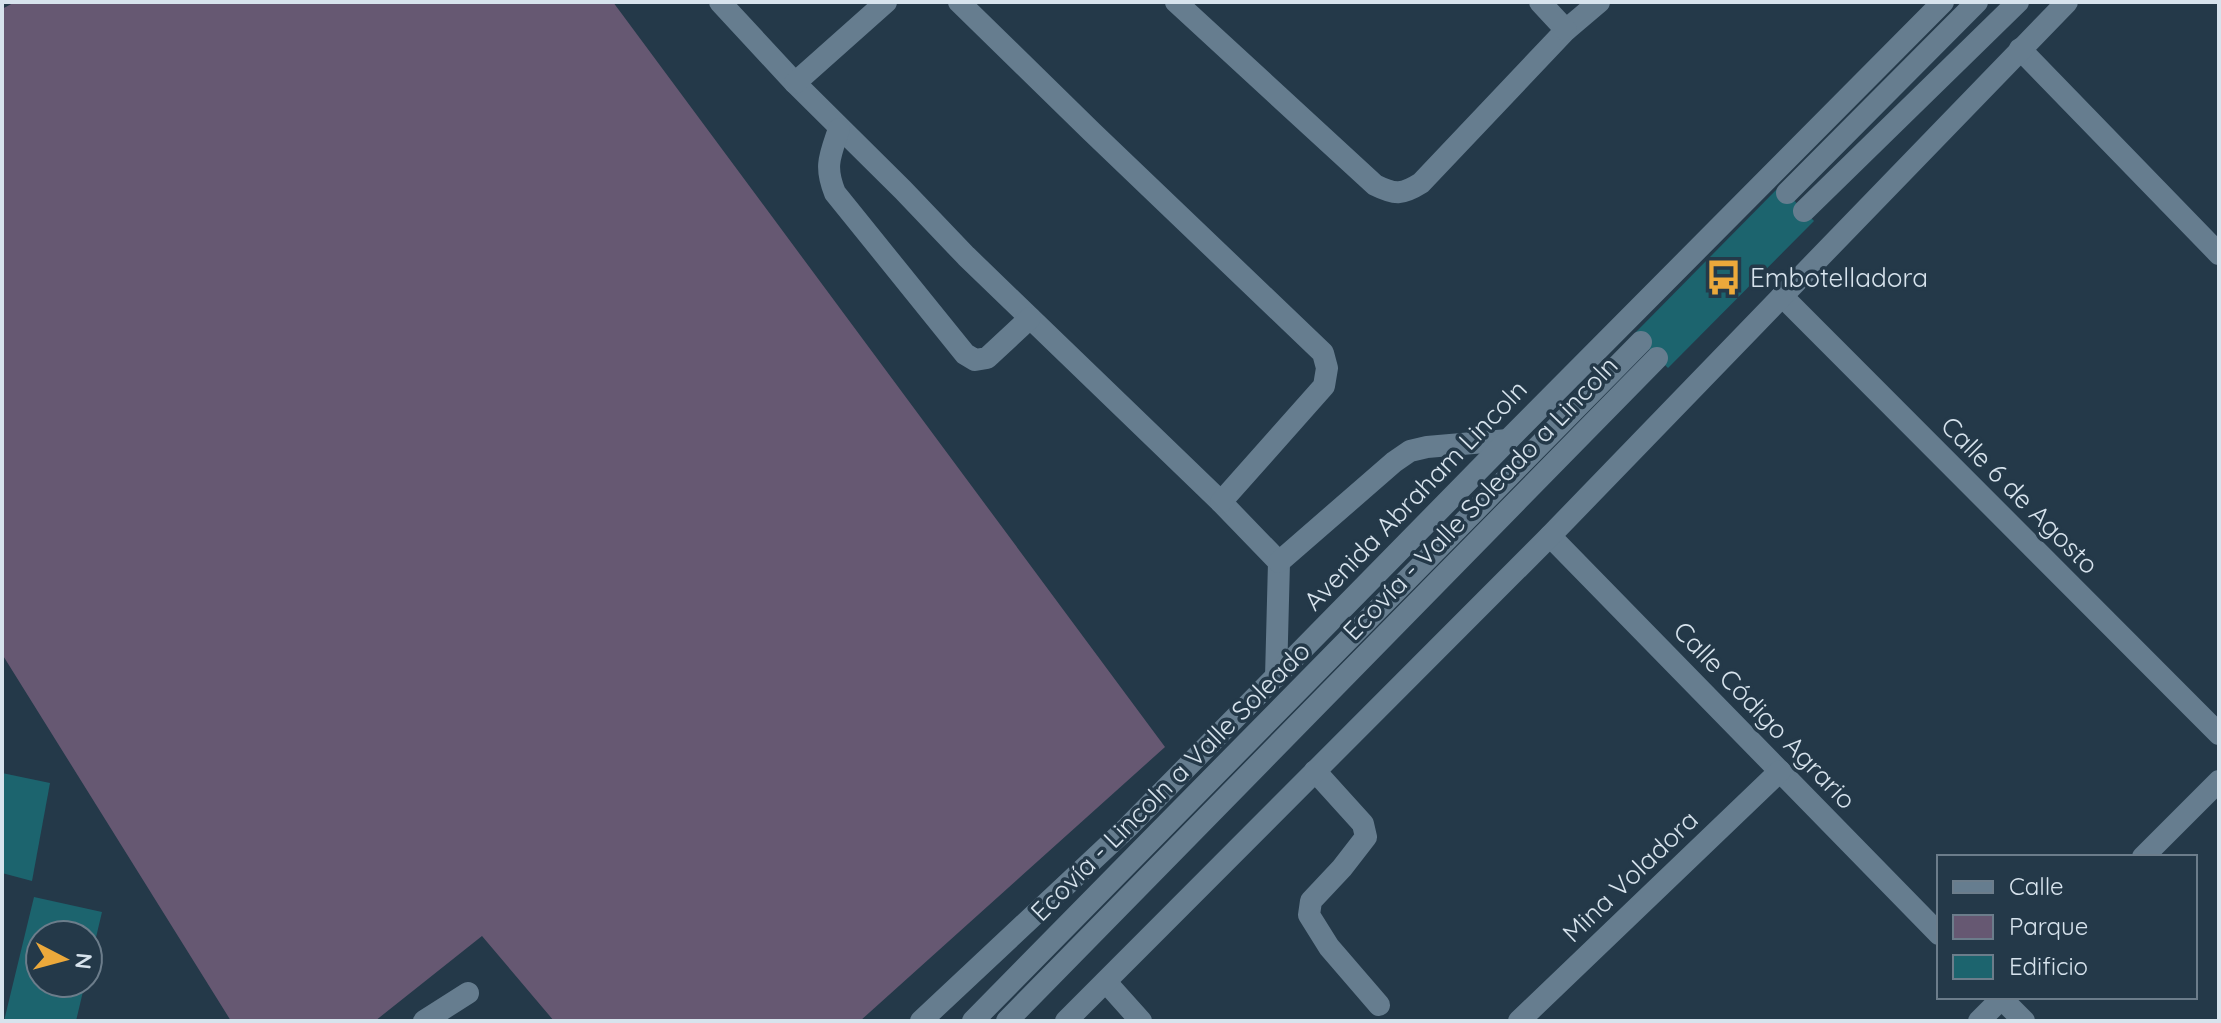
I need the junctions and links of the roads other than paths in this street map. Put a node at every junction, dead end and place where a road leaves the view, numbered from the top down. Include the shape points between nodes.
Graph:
1 (721, 2) edge
2 (886, 2) edge
3 (959, 2) edge
4 (1176, 2) edge
5 (1540, 2) edge
6 (1599, 2) edge
7 (1943, 2) edge
8 (1977, 2) edge
9 (2018, 2) edge
10 (2067, 2) edge
11 (1566, 30) junction
12 (2020, 49) junction
13 (795, 83) junction
14 (839, 129) junction
15 (1787, 193) dead end
16 (1804, 211) dead end
17 (2219, 254) edge
18 (1782, 296) junction
19 (1030, 318) junction
20 (1649, 350) joint
21 (1508, 440) junction
22 (1221, 502) junction
23 (1550, 536) junction
24 (1279, 562) junction
25 (1276, 677) junction
26 (2219, 734) edge
27 (1315, 771) junction
28 (1780, 771) junction
29 (2219, 781) edge
30 (2145, 855) edge
31 (1937, 932) edge
32 (1106, 982) junction
33 (468, 993) dead end
34 (2000, 999) edge
35 (2004, 999) edge
36 (1379, 1005) dead end
37 (424, 1021) edge
38 (921, 1021) edge
39 (973, 1021) edge
40 (1007, 1021) edge
41 (1066, 1021) edge
42 (1141, 1021) edge
43 (1519, 1021) edge
44 (1979, 1021) edge
45 (2024, 1021) edge

1 - 13 main road
2 - 13 main road
3 - 22 main road via 1323,353 1324,386
4 - 11 main road via 1375,185 1390,193 1421,183
5 - 11 main road
6 - 11 main road
7 - 21 main road, Avenida Abraham Lincoln
8 - 15 main road
9 - 16 main road
10 - 12 main road
12 - 17 main road
12 - 18 main road
13 - 14 main road
14 - 19 main road
14 - 19 main road via 827,163 835,193 965,354 975,360 987,358
18 - 23 main road
18 - 26 main road, Calle 6 de Agosto
19 - 22 main road
20 - 39 main road, Ecovía - Lincoln a Valle Soleado
20 - 40 main road, Ecovía - Valle Soleado a Lincoln
21 - 24 main road via 1410,451
21 - 25 main road, Avenida Abraham Lincoln
22 - 24 main road
23 - 27 main road
23 - 28 main road, Calle Código Agrario
24 - 25 main road
25 - 38 main road, Avenida Abraham Lincoln via 1128,827
27 - 32 main road
27 - 36 main road via 1363,824 1366,837 1311,901 1309,915
28 - 31 main road, Calle Código Agrario
28 - 43 main road, Mina Voladora
29 - 30 main road
32 - 41 main road
32 - 42 main road
33 - 37 main road
34 - 44 main road
35 - 45 main road

